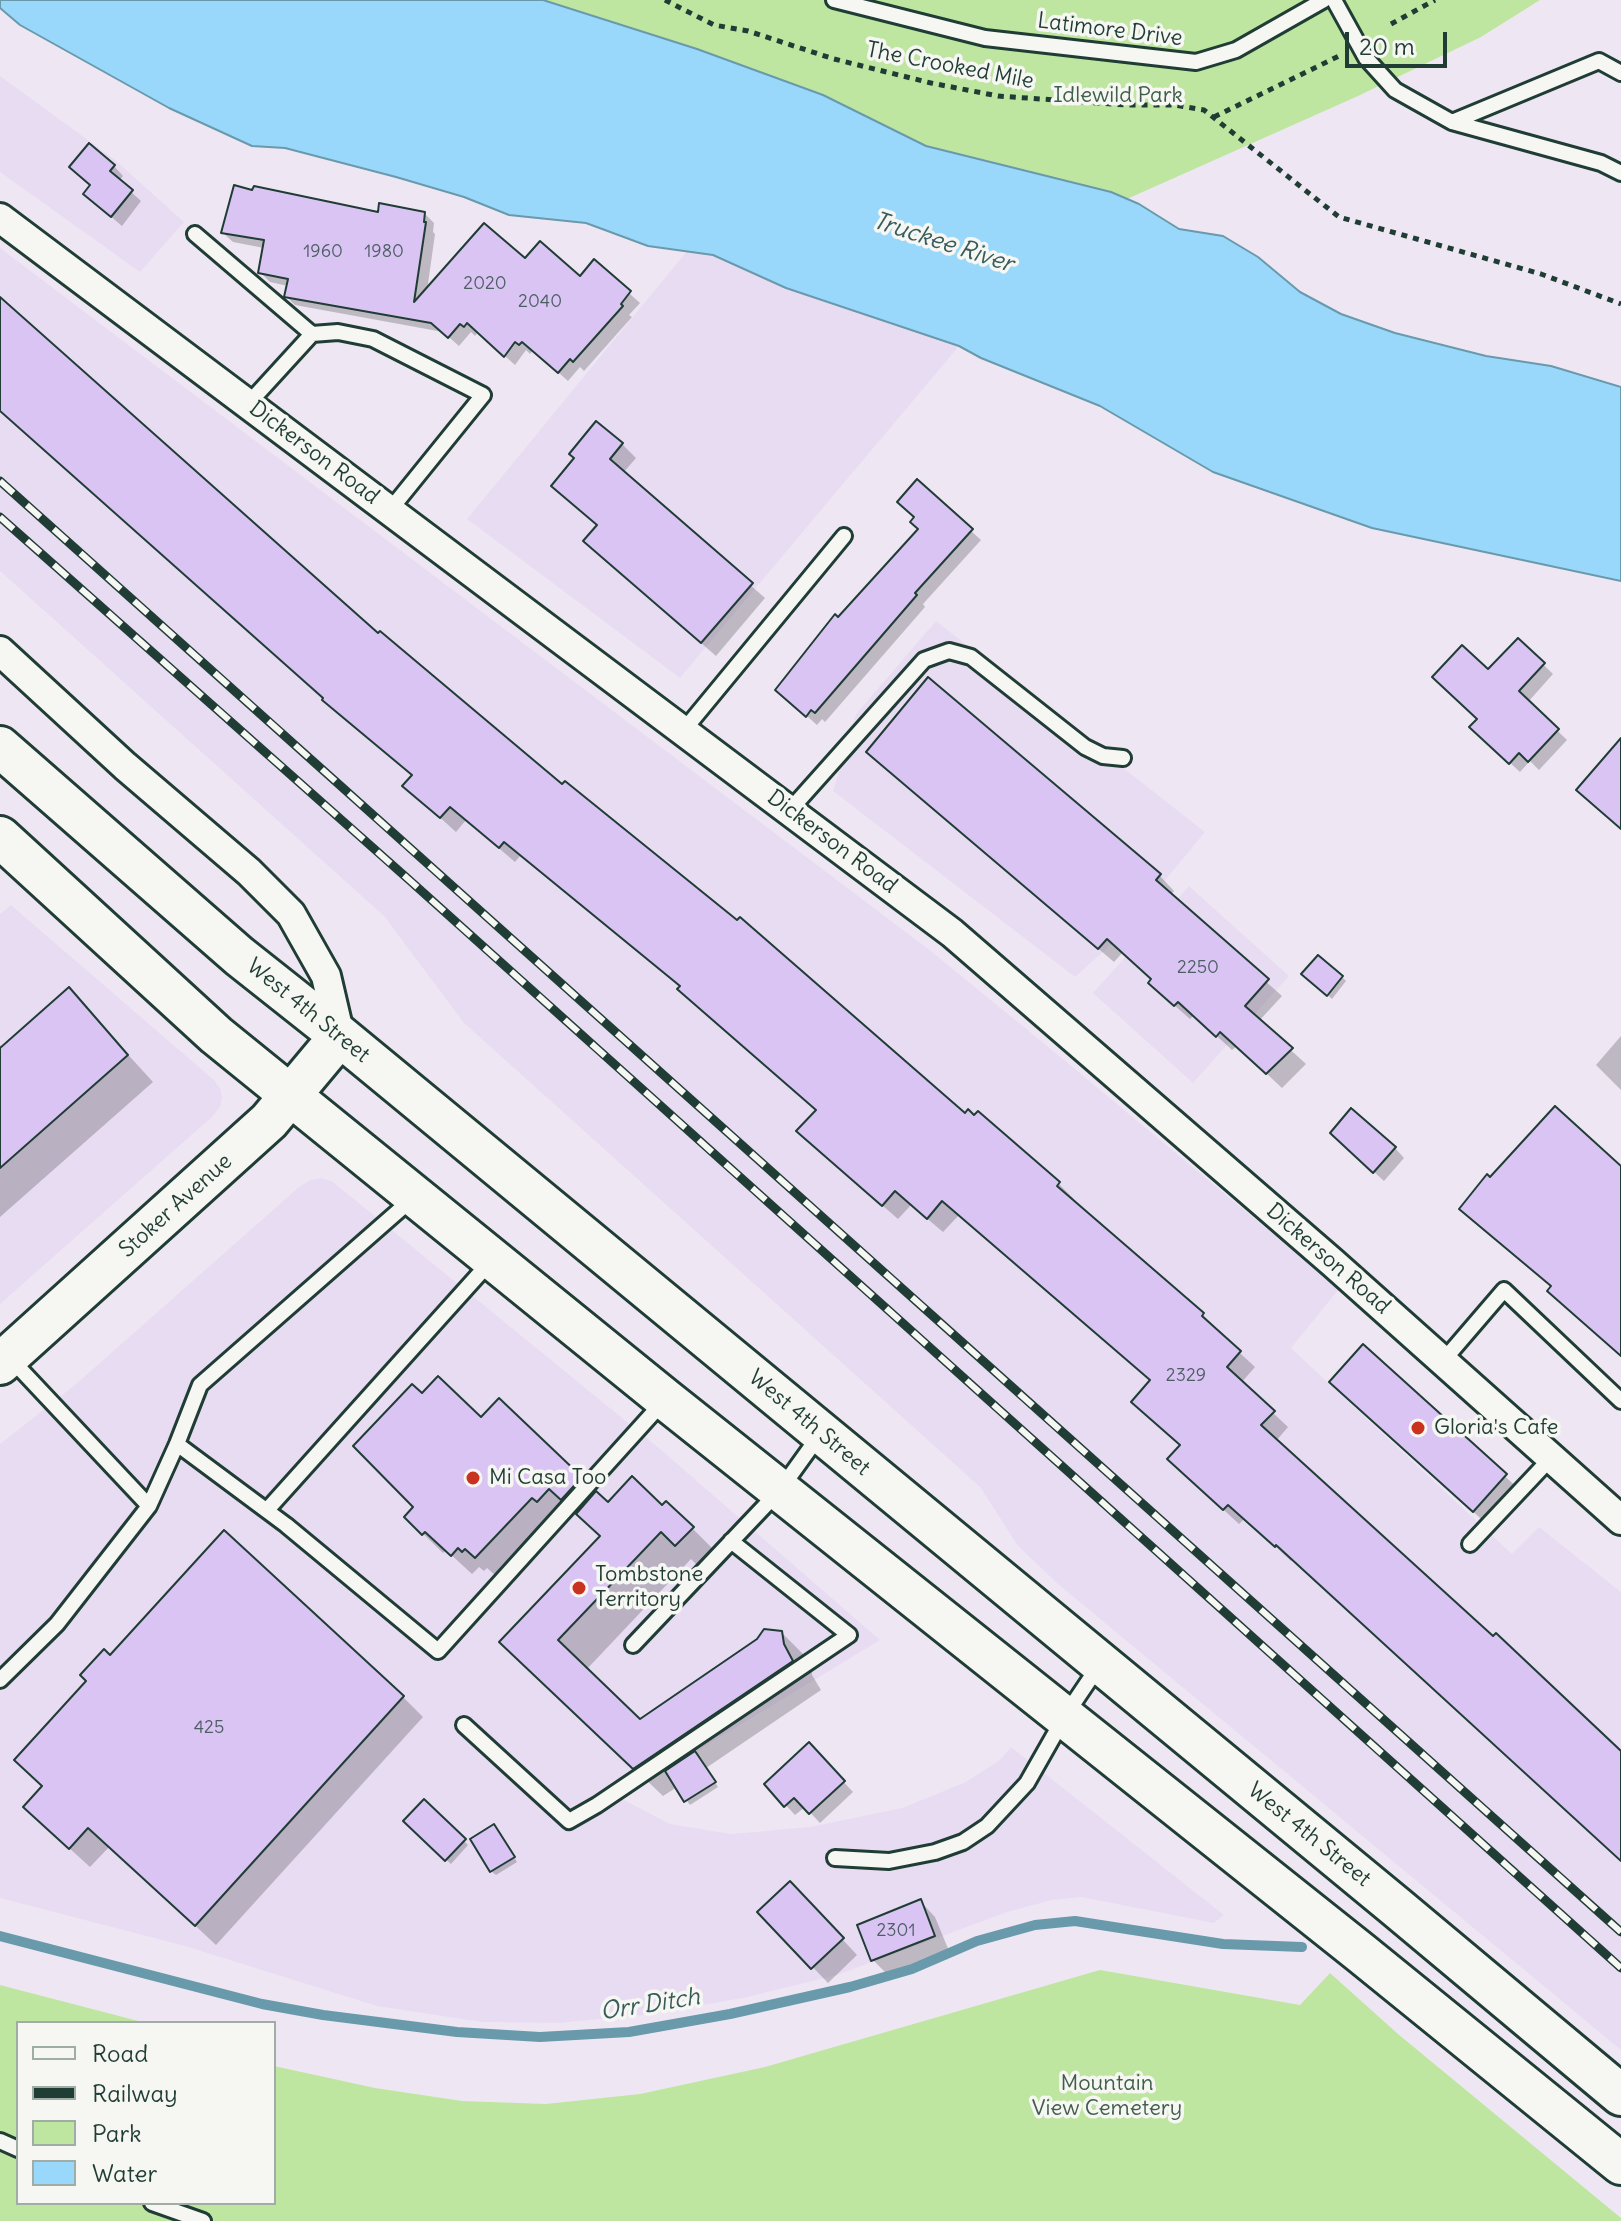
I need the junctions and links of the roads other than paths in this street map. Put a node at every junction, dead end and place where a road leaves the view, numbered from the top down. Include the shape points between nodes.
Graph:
1 (834, 0) edge
2 (1324, 0) edge
3 (1334, 0) edge
4 (1621, 73) edge
5 (1452, 122) junction
6 (1621, 173) edge
7 (0, 218) edge
8 (195, 234) dead end
9 (312, 334) junction
10 (248, 404) junction
11 (390, 510) junction
12 (844, 536) dead end
13 (0, 651) edge
14 (684, 730) junction
15 (0, 747) edge
16 (1123, 758) dead end
17 (790, 810) junction
18 (9, 851) edge
19 (340, 1036) junction
20 (292, 1095) junction
21 (416, 1196) junction
22 (493, 1259) junction
23 (4, 1360) edge
24 (1443, 1361) junction
25 (665, 1399) junction
26 (1621, 1401) edge
27 (821, 1433) junction
28 (177, 1444) junction
29 (1551, 1458) junction
30 (780, 1490) junction
31 (149, 1506) junction
32 (267, 1510) junction
33 (1621, 1520) edge
34 (731, 1541) junction
35 (1470, 1544) dead end
36 (633, 1645) dead end
37 (1101, 1663) junction
38 (0, 1680) edge
39 (1065, 1716) junction
40 (464, 1725) dead end
41 (835, 1858) dead end
42 (1621, 2095) edge
43 (1621, 2164) edge
44 (158, 2205) edge
45 (203, 2221) edge

1 - 2 lane, Latimore Drive via 985,38 1196,62 1236,50
3 - 5 lane via 1366,58 1395,90
4 - 5 lane via 1599,61
5 - 6 lane
7 - 10 street, Dickerson Road
8 - 9 lane
9 - 10 lane
9 - 11 lane via 338,332 373,339 483,395
10 - 11 street, Dickerson Road
11 - 14 street, Dickerson Road
12 - 14 lane
13 - 19 street via 291,914 326,976
14 - 17 street, Dickerson Road
15 - 19 main road, West 4th Street via 239,956
16 - 17 lane via 1085,747 971,657 949,651 924,660
17 - 24 street, Dickerson Road via 952,933
18 - 20 main road via 216,1035
19 - 20 main road, Stoker Avenue
19 - 27 main road, West 4th Street
20 - 21 main road
20 - 23 main road, Stoker Avenue
21 - 22 main road
21 - 28 lane via 200,1385
22 - 25 main road
22 - 32 lane
23 - 31 lane
24 - 26 lane via 1504,1290
24 - 29 street, Dickerson Road
25 - 30 main road
25 - 32 lane via 438,1651
27 - 30 lane
27 - 37 main road, West 4th Street
28 - 31 lane
28 - 32 lane
29 - 33 street, Dickerson Road
29 - 35 lane
30 - 34 lane
30 - 39 main road
31 - 38 lane via 57,1624
34 - 36 lane
34 - 40 lane via 849,1635 569,1821
37 - 39 lane
37 - 42 main road, West 4th Street
39 - 41 lane via 1027,1783 987,1826 963,1842 889,1861
39 - 43 main road
44 - 45 lane

